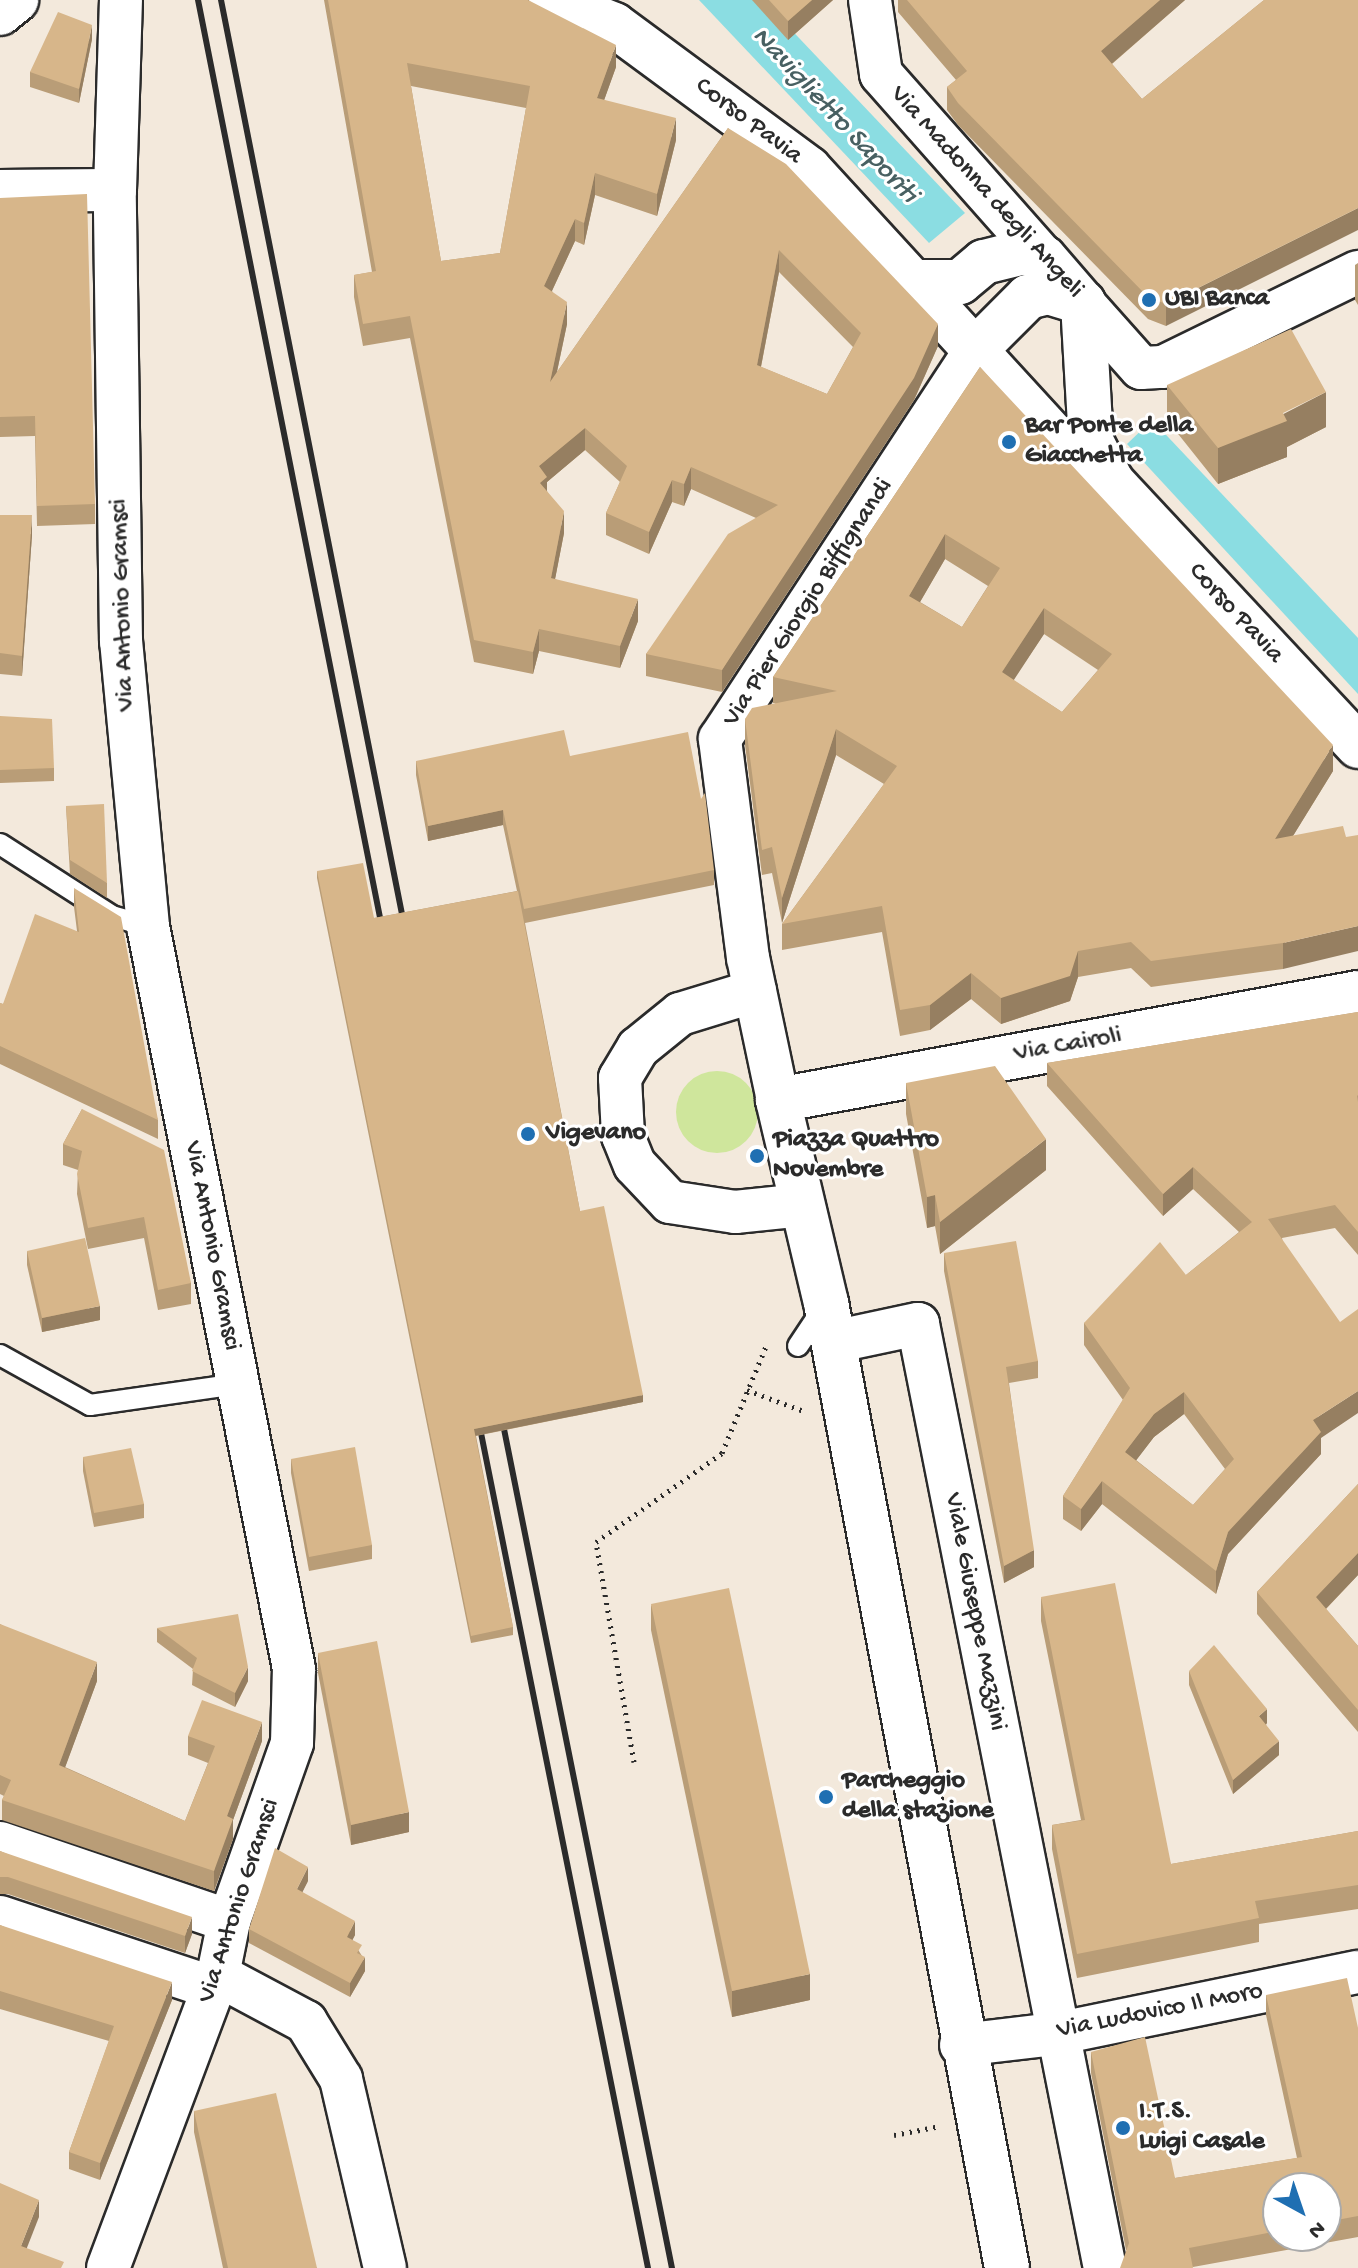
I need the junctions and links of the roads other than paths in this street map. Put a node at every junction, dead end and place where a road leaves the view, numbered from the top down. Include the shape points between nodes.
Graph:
1 (16, 0) edge
2 (121, 0) edge
3 (551, 0) edge
4 (870, 0) edge
5 (0, 13) edge
6 (115, 190) junction
7 (0, 191) edge
8 (1044, 258) junction
9 (1358, 272) edge
10 (917, 282) junction
11 (1083, 303) junction
12 (976, 349) junction
13 (1088, 400) junction
14 (1031, 410) junction
15 (1112, 482) junction
16 (1358, 746) edge
17 (0, 844) edge
18 (148, 926) junction
19 (755, 991) junction
20 (1358, 993) edge
21 (778, 1100) junction
22 (803, 1205) junction
23 (819, 1330) junction
24 (0, 1355) edge
25 (237, 1384) junction
26 (0, 1843) edge
27 (0, 1917) edge
28 (229, 1921) junction
29 (1358, 1972) edge
30 (215, 1982) junction
31 (1055, 2034) junction
32 (961, 2045) junction
33 (108, 2268) edge
34 (385, 2268) edge
35 (1007, 2268) edge
36 (1105, 2268) edge

1 - 5 street
2 - 6 street, Via Antonio Gramsci
3 - 10 street, Corso Pavia via 614,25 731,106 809,169
4 - 8 street, Via Madonna degli Angeli via 881,74
6 - 7 street
6 - 18 street, Via Antonio Gramsci via 121,642
8 - 10 street via 1003,254 960,282
8 - 11 street, Via Madonna degli Angeli
9 - 11 street, Via Madonna degli Angeli via 1183,359 1141,368
10 - 12 street, Corso Pavia
11 - 12 street via 1048,292 1028,297
11 - 13 street, Corso Pavia
12 - 14 street, Corso Pavia
12 - 19 street, Via Pier Giorgio Biffignandi via 720,739
13 - 14 street
13 - 15 street, Corso Pavia via 1091,441
14 - 15 street, Corso Pavia via 1076,460
15 - 16 street, Corso Pavia
17 - 18 lane via 112,916
18 - 25 street, Via Antonio Gramsci via 184,1166
19 - 21 street, Via Pier Giorgio Biffignandi
19 - 22 street via 680,1014 638,1048 620,1078 623,1136 635,1165 670,1202 735,1212
20 - 21 street, Via Cairoli
21 - 22 street
22 - 23 street via 816,1258
23 - 31 street, Viale Giuseppe Mazzini via 918,1324
23 - 32 street
24 - 25 lane via 90,1405
25 - 28 street, Via Antonio Gramsci via 294,1669 292,1743
26 - 28 street
27 - 30 street
28 - 30 street, Via Antonio Gramsci
29 - 31 street, Via Ludovico Il Moro
30 - 33 street, Via Antonio Gramsci
30 - 34 street via 306,2022 341,2079
31 - 32 street, Via Ludovico Il Moro
31 - 36 street, Viale Giuseppe Mazzini
32 - 35 street

